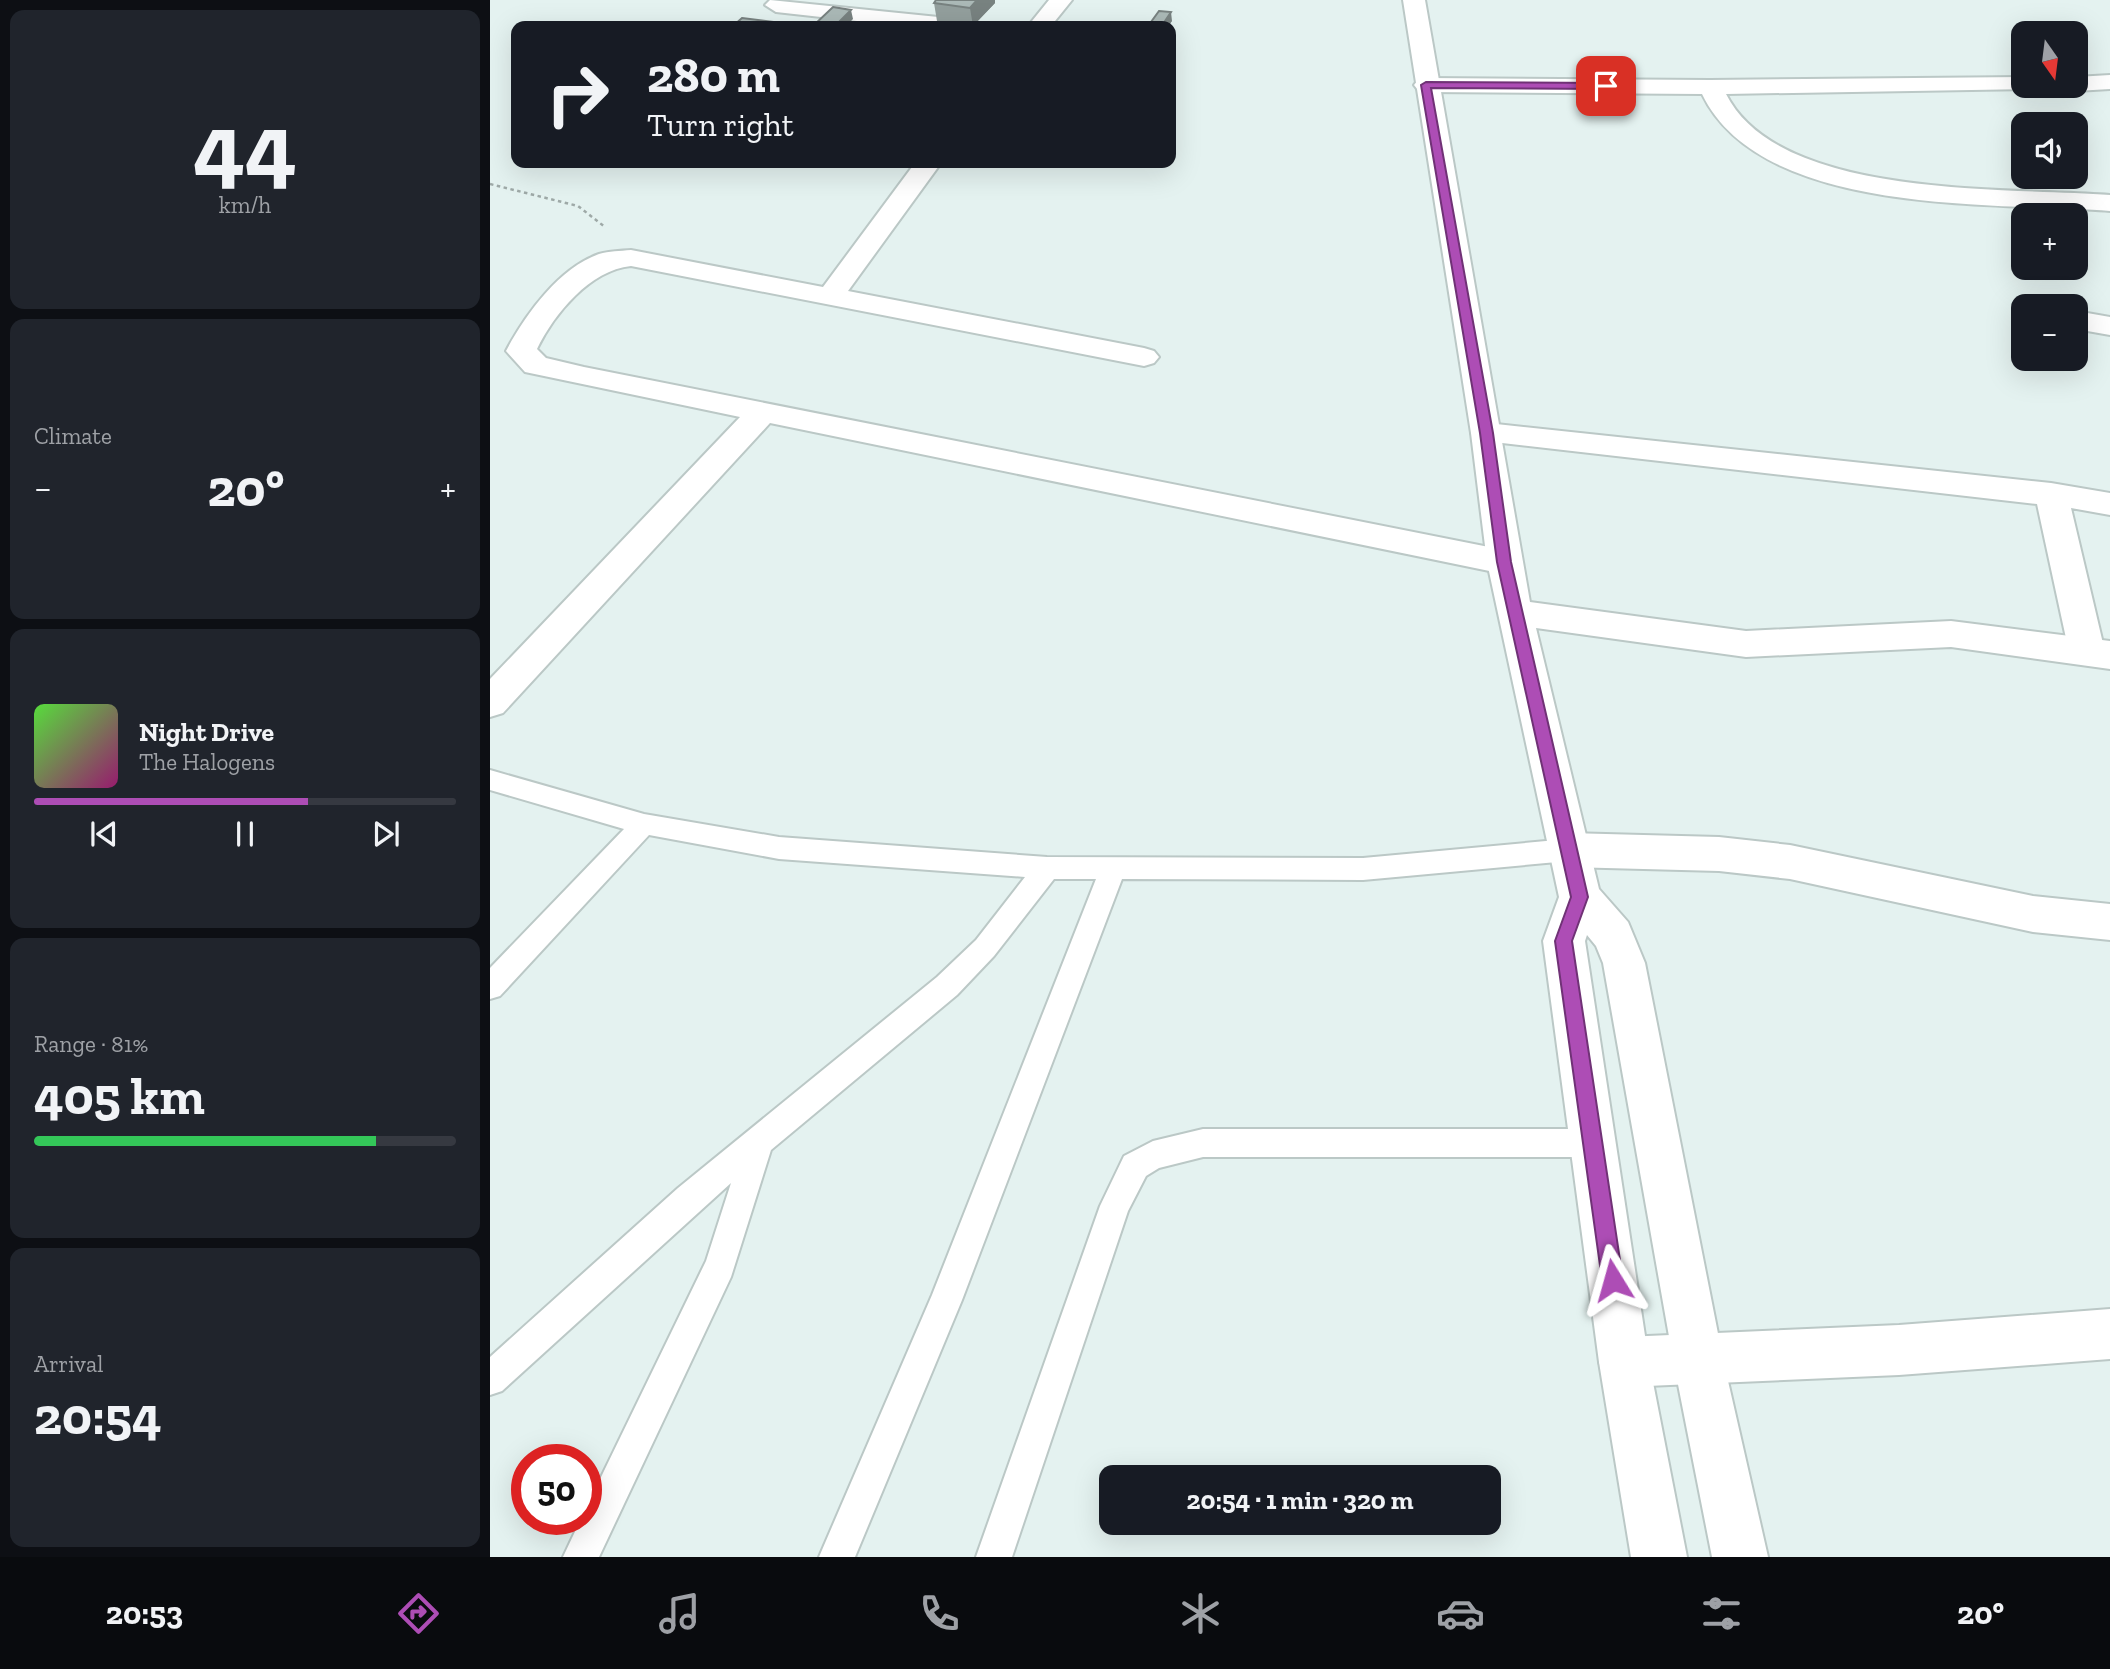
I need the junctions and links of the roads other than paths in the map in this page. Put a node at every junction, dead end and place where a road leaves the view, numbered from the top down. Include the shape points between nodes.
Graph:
1 (1061, 0) edge
2 (1414, 0) edge
3 (776, 5) dead end
4 (915, 21) edge
5 (1043, 21) edge
6 (2110, 82) edge
7 (2088, 83) edge
8 (1426, 85) junction
9 (2011, 85) edge
10 (1710, 87) junction
11 (925, 168) edge
12 (2110, 203) edge
13 (830, 296) junction
14 (2088, 322) edge
15 (2110, 326) edge
16 (1144, 357) dead end
17 (762, 413) junction
18 (1487, 433) junction
19 (2051, 494) junction
20 (2110, 504) edge
21 (1504, 562) junction
22 (1517, 613) junction
23 (2099, 653) edge
24 (490, 703) edge
25 (490, 780) edge
26 (644, 824) junction
27 (1568, 850) junction
28 (1047, 868) junction
29 (1113, 868) junction
30 (1580, 897) junction
31 (2110, 922) edge
32 (490, 986) edge
33 (759, 1142) junction
34 (1593, 1143) junction
35 (2110, 1334) edge
36 (1698, 1359) junction
37 (1624, 1362) junction
38 (490, 1378) edge
39 (581, 1557) edge
40 (837, 1557) edge
41 (994, 1557) edge
42 (1659, 1557) edge
43 (1740, 1557) edge

1 - 5 street
2 - 8 street
3 - 4 street
6 - 7 street
8 - 10 street
8 - 18 street
9 - 10 street
10 - 12 street via 1740,130 1765,147 1846,180 1905,194
11 - 13 street
13 - 16 street
13 - 17 street via 631,258 610,259 590,270 536,324 521,351 536,365
14 - 15 street
17 - 21 street
17 - 24 street
18 - 19 street
18 - 21 street
19 - 20 street
19 - 23 street
21 - 22 street
22 - 23 street via 1746,644 1951,634
22 - 27 street
25 - 26 lane
26 - 28 lane via 779,848
26 - 32 lane
27 - 29 lane via 1363,869
27 - 30 street
27 - 31 street via 1719,854 1790,862 2033,914
28 - 29 lane
28 - 33 lane via 985,948 947,986
29 - 40 lane via 946,1300
30 - 34 street via 1564,941
30 - 36 street via 1613,935 1625,963
33 - 38 lane
33 - 39 lane via 720,1266
34 - 37 street
34 - 41 lane via 1203,1143 1153,1155 1135,1166 1115,1206
35 - 36 street
36 - 37 street
36 - 43 street
37 - 42 street

